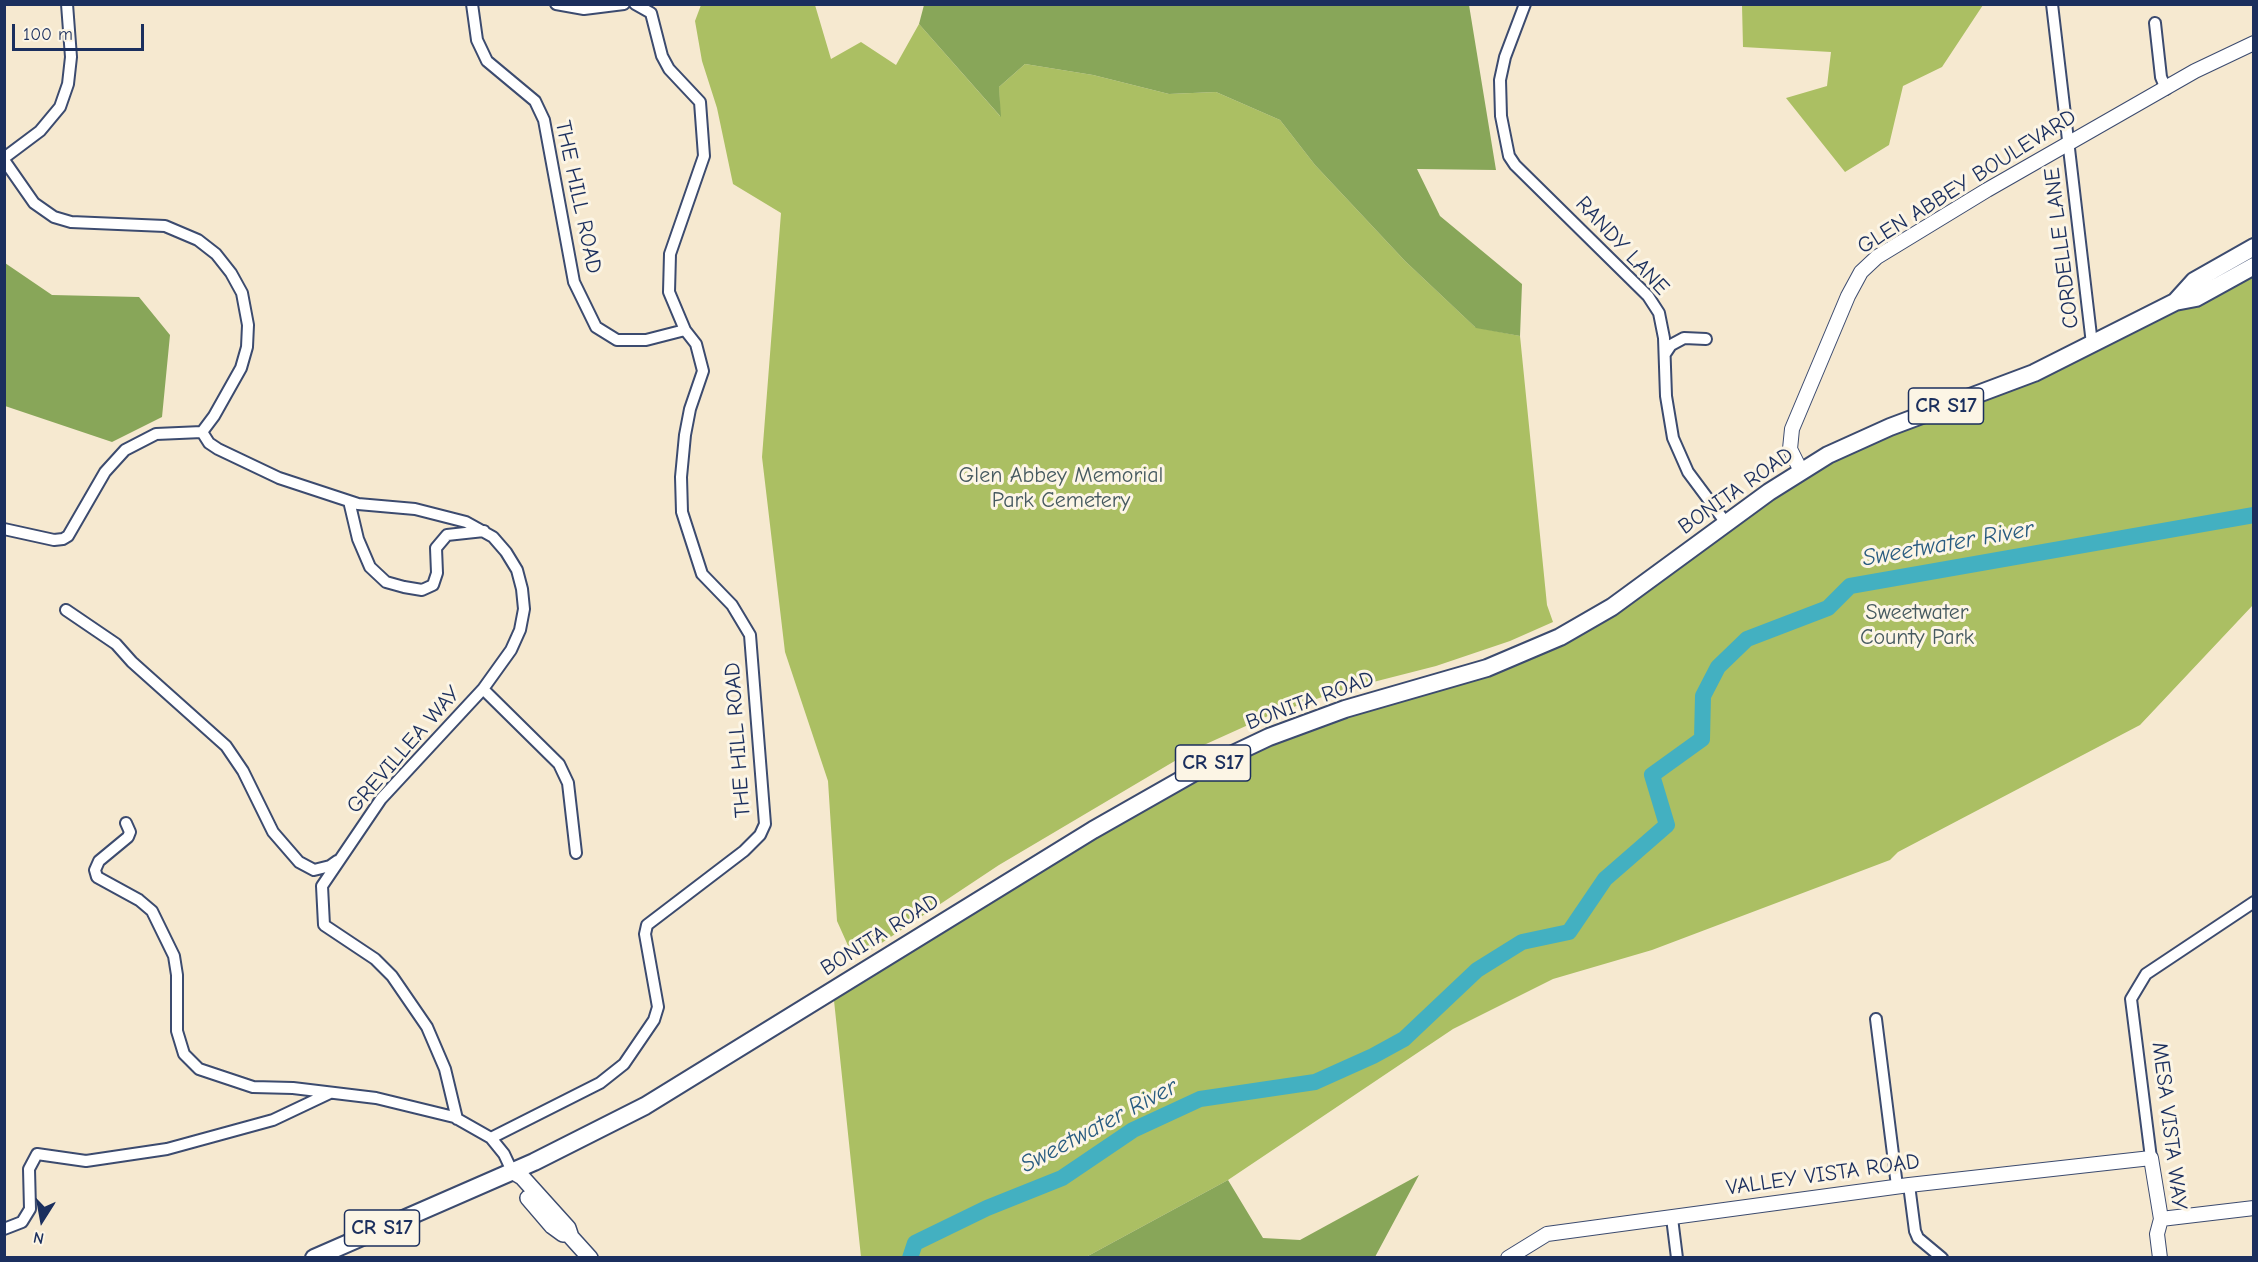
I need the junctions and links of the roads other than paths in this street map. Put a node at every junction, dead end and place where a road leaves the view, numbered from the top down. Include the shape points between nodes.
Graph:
1 (67, 4) edge
2 (472, 4) edge
3 (556, 4) edge
4 (624, 4) edge
5 (635, 4) edge
6 (1526, 4) edge
7 (2052, 4) edge
8 (2155, 23) dead end
9 (2253, 43) edge
10 (2166, 89) junction
11 (2069, 142) junction
12 (4, 159) edge
13 (2253, 247) edge
14 (2253, 266) edge
15 (2175, 302) junction
16 (685, 330) junction
17 (1706, 339) dead end
18 (2092, 344) junction
19 (1665, 355) junction
20 (202, 432) junction
21 (1801, 471) junction
22 (349, 501) junction
23 (1725, 523) junction
24 (4, 529) edge
25 (484, 531) junction
26 (66, 610) dead end
27 (483, 689) junction
28 (126, 823) dead end
29 (576, 853) dead end
30 (340, 859) junction
31 (2253, 902) edge
32 (1876, 1019) dead end
33 (330, 1093) junction
34 (457, 1119) junction
35 (491, 1138) junction
36 (2151, 1158) junction
37 (512, 1171) junction
38 (1903, 1185) junction
39 (2253, 1208) edge
40 (1672, 1218) junction
41 (2161, 1219) junction
42 (4, 1229) edge
43 (314, 1257) edge
44 (590, 1257) edge
45 (1508, 1257) edge
46 (1677, 1257) edge
47 (1942, 1257) edge
48 (2160, 1257) edge

1 - 12 street via 72,57 60,107 40,131
2 - 16 street, THE HILL ROAD via 477,40 487,61 535,101 544,120 574,282 596,327 617,340 646,340
3 - 4 street via 584,9
5 - 16 street, THE HILL ROAD via 651,14 669,69 699,102 704,156 670,254 669,292
6 - 19 street, RANDY LANE via 1500,80 1501,116 1509,156 1648,296 1661,321
7 - 11 street, CORDELLE LANE
8 - 10 street
9 - 10 street, GLEN ABBEY BOULEVARD
10 - 11 street, GLEN ABBEY BOULEVARD
11 - 18 street, CORDELLE LANE
11 - 21 street, GLEN ABBEY BOULEVARD via 1877,256 1861,272 1792,429 1790,449
12 - 20 street via 34,204 54,217 71,222 165,226 198,240 225,263 245,303 247,347 241,368
13 - 15 main road, BONITA ROAD / CR S17 via 2194,281
14 - 15 main road, BONITA ROAD / CR S17 via 2196,298
15 - 18 main road, BONITA ROAD / CR S17
16 - 35 street, THE HILL ROAD via 696,344 703,371 685,435 682,512 702,574 732,605 750,635 765,824 744,851 647,925 645,934 658,1007 654,1020 624,1064 600,1083
17 - 19 street via 1684,338 1671,345
18 - 21 main road, BONITA ROAD / CR S17 via 2034,373 1870,435
19 - 23 street, RANDY LANE via 1673,438 1688,472
20 - 22 street via 218,449 267,473
20 - 24 street via 156,434 125,450 105,472 63,539
21 - 23 main road, BONITA ROAD / CR S17
22 - 25 street via 433,512
22 - 25 street via 370,567 386,582 416,590 428,588 436,580 435,556 440,540 456,533
23 - 37 main road, BONITA ROAD / CR S17 via 1673,564 1560,637 1476,672 1345,709 1280,733 1195,772 1083,836 645,1106
25 - 27 street via 500,544 517,570 524,609 516,640
26 - 30 street via 116,644 225,746 243,771 273,832 299,862 314,870
27 - 29 street, GREVILLEA WAY via 559,764 568,783
27 - 30 street, GREVILLEA WAY via 381,799
28 - 33 street via 128,837 99,861 96,877 139,900 152,911 161,929 174,956 177,1031 184,1053 199,1069 253,1087
30 - 34 street, GREVILLEA WAY via 322,886 324,925 375,959 392,976 427,1027 445,1069
31 - 36 street, MESA VISTA WAY via 2146,974 2131,999
32 - 38 street
33 - 34 street via 376,1098
33 - 42 street via 273,1120 166,1149 86,1161 37,1154 29,1169 30,1209 22,1222
34 - 35 street
35 - 37 street
36 - 38 street, VALLEY VISTA ROAD
36 - 41 street, MESA VISTA WAY
37 - 43 main road, BONITA ROAD / CR S17
37 - 44 main road via 522,1177
38 - 40 street, VALLEY VISTA ROAD
38 - 47 street via 1918,1238
39 - 41 street
40 - 45 street, VALLEY VISTA ROAD via 1547,1234
40 - 46 street
41 - 48 street, MESA VISTA WAY via 2157,1234

